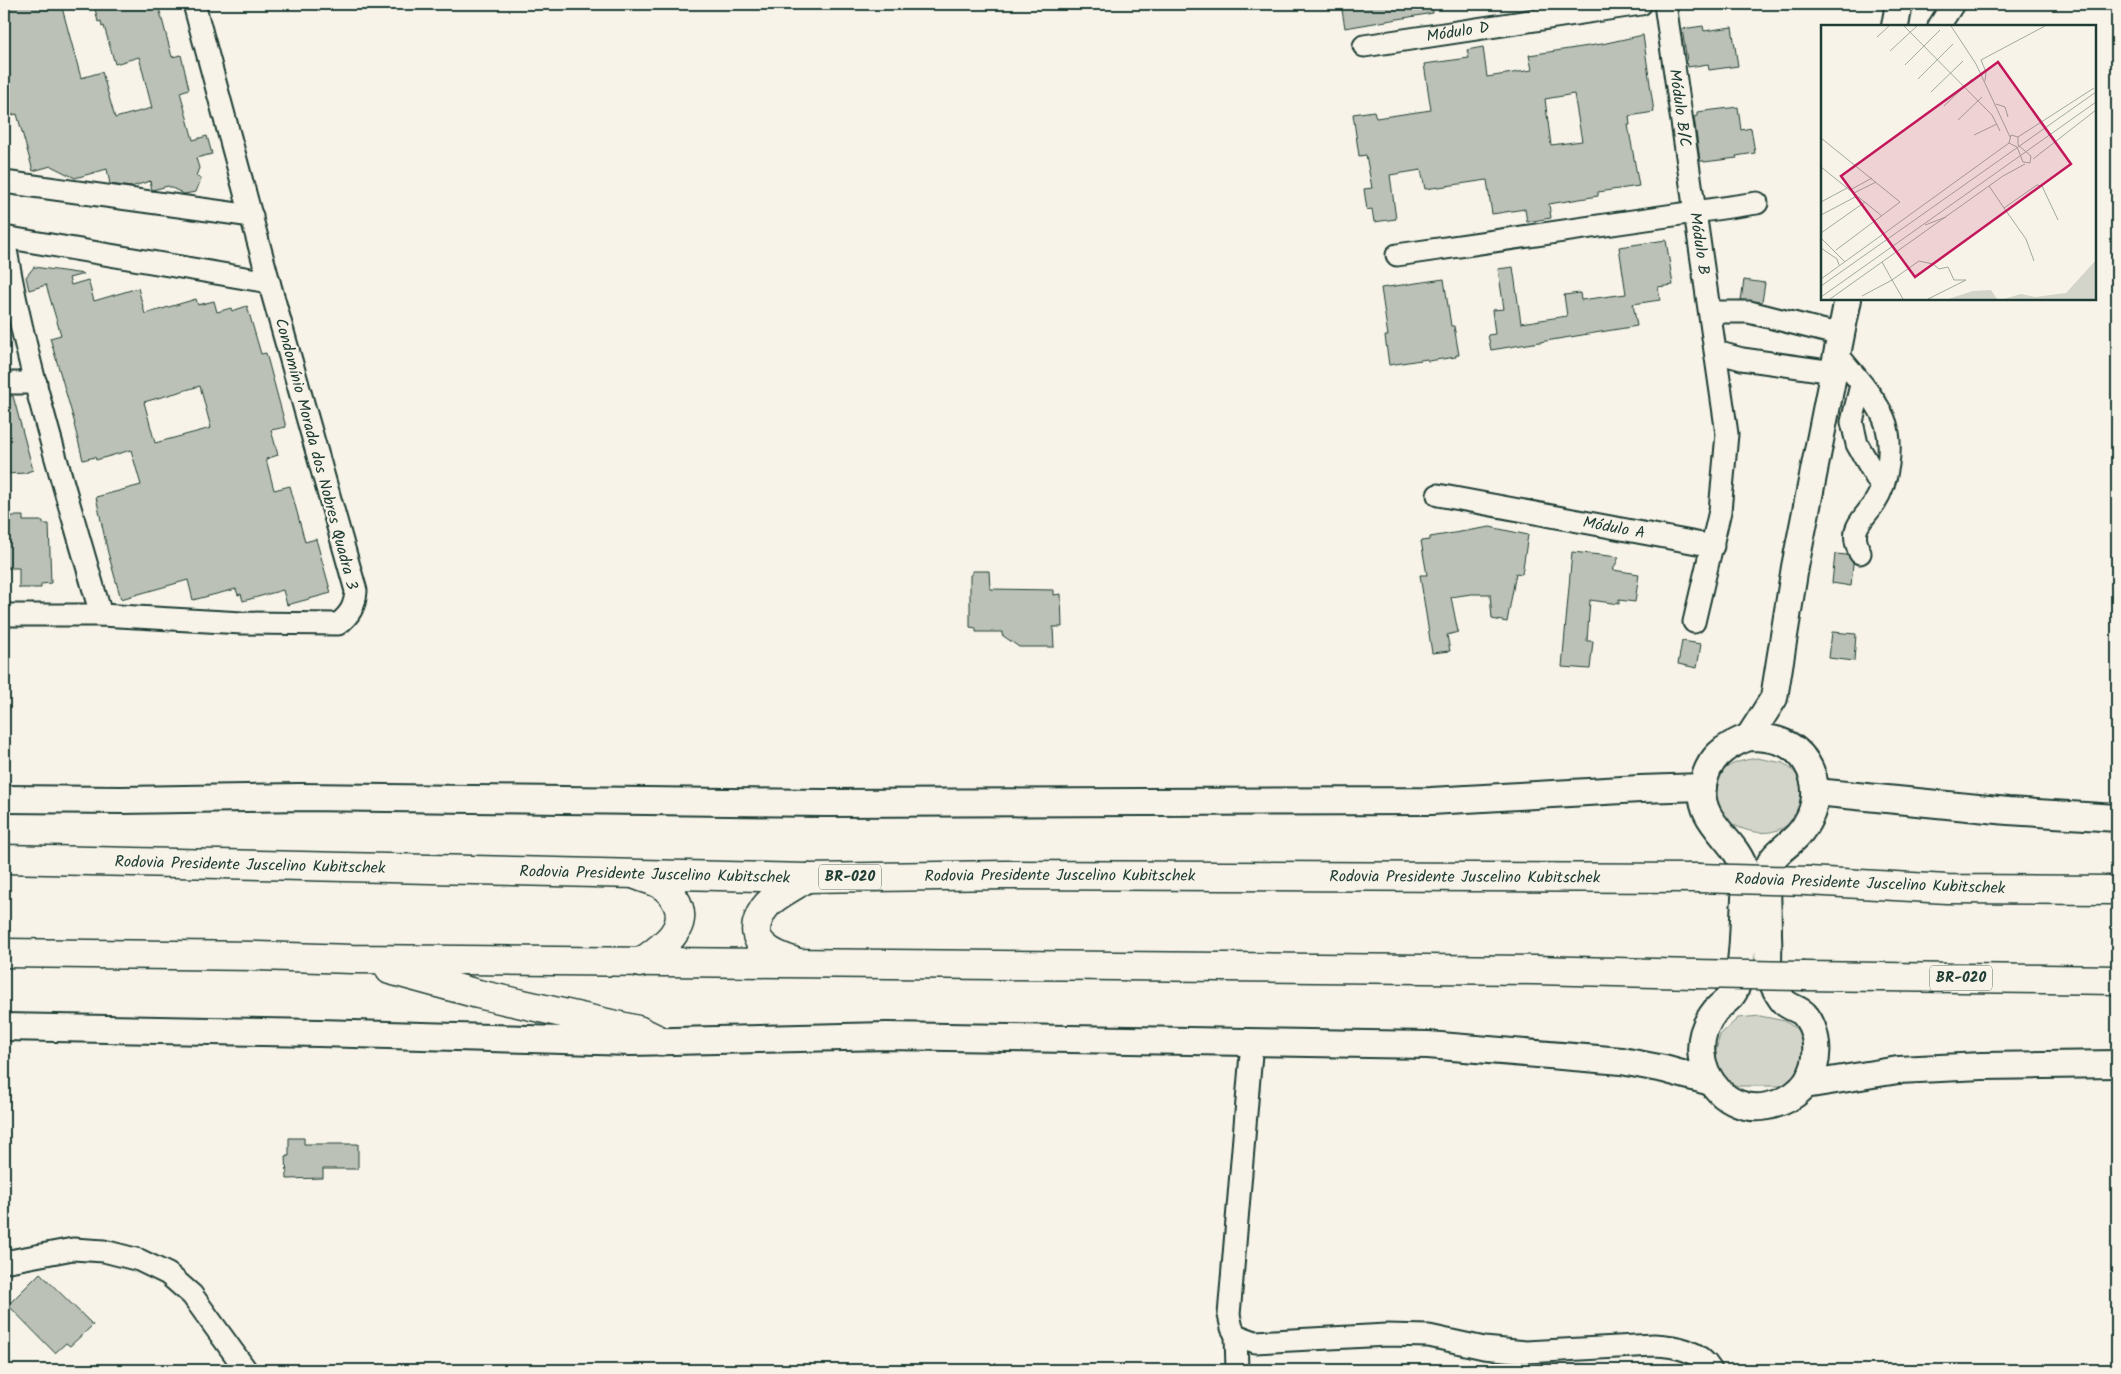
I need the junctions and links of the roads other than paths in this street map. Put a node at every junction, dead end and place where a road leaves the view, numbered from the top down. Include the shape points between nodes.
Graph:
1 (194, 4) edge
2 (1641, 4) edge
3 (1665, 4) edge
4 (1899, 4) edge
5 (1953, 4) edge
6 (1895, 25) edge
7 (1940, 25) edge
8 (1364, 46) dead end
9 (4, 182) edge
10 (1757, 203) dead end
11 (1696, 211) junction
12 (252, 216) junction
13 (4, 237) edge
14 (1397, 255) dead end
15 (269, 282) junction
16 (8, 284) edge
17 (1848, 300) edge
18 (1710, 312) junction
19 (1716, 352) junction
20 (1838, 354) junction
21 (4, 383) edge
22 (36, 383) junction
23 (1861, 385) junction
24 (1881, 486) junction
25 (1438, 495) dead end
26 (1713, 546) junction
27 (1860, 553) dead end
28 (4, 615) edge
29 (101, 615) junction
30 (1694, 622) dead end
31 (1774, 698) junction
32 (1749, 737) junction
33 (1786, 743) junction
34 (1703, 787) junction
35 (1816, 792) junction
36 (4, 798) edge
37 (2117, 818) edge
38 (4, 859) edge
39 (630, 872) junction
40 (808, 878) junction
41 (2117, 890) edge
42 (4, 952) edge
43 (352, 959) junction
44 (640, 962) junction
45 (800, 964) junction
46 (2117, 980) edge
47 (4, 1027) edge
48 (661, 1041) junction
49 (1252, 1042) junction
50 (2117, 1064) edge
51 (1711, 1082) junction
52 (1806, 1085) junction
53 (4, 1262) edge
54 (1236, 1335) junction
55 (246, 1370) edge
56 (1237, 1370) edge
57 (1711, 1370) edge

1 - 12 street, Condomínio Morada dos Nobres Quadra 3
2 - 8 street, Módulo D
3 - 11 street, Módulo B/C
4 - 6 main road
5 - 7 street
9 - 12 street
10 - 11 street
11 - 14 street, Módulo B
11 - 18 street, Módulo B
12 - 15 street, Condomínio Morada dos Nobres Quadra 3
13 - 15 street
13 - 16 street
15 - 29 street, Condomínio Morada dos Nobres Quadra 3 via 356,591 352,610 338,624 242,623
16 - 22 street
17 - 20 main road
18 - 19 street, Módulo B
18 - 20 street via 1749,312
19 - 20 street via 1742,358
19 - 26 street, Módulo B via 1728,434
20 - 23 street
20 - 31 main road via 1795,567
21 - 22 street
22 - 29 street
23 - 24 street via 1852,422 1857,444
23 - 24 street via 1886,423 1890,445 1888,469
24 - 27 street via 1875,502 1858,523 1855,533
25 - 26 street, Módulo A
26 - 30 street
28 - 29 street, Condomínio Morada dos Nobres Quadra 3
31 - 32 main road
31 - 33 main road
32 - 33 main road via 1768,737
32 - 34 main road via 1732,743 1717,755
33 - 35 main road via 1802,756 1812,772
34 - 36 main road via 1432,802 824,803 300,797
34 - 51 main road via 1704,804 1710,820 1737,853 1746,872 1741,972 1735,993 1716,1010 1702,1037 1702,1060
35 - 37 main road
35 - 52 main road via 1814,810 1798,834 1777,853 1767,870 1769,975 1784,1002 1804,1014 1814,1031 1817,1049 1814,1068
38 - 39 highway, Rodovia Presidente Juscelino Kubitschek / BR-020
39 - 40 highway, Rodovia Presidente Juscelino Kubitschek / BR-020
39 - 44 highway via 659,884 674,896 680,911 678,927 670,938
40 - 41 highway, Rodovia Presidente Juscelino Kubitschek / BR-020, bridge via 1016,875 1696,878 1948,889
40 - 45 highway via 770,901 762,910 756,930 760,943 768,950
42 - 43 highway, BR-020
43 - 44 highway, BR-020
43 - 48 highway via 478,994 638,1030
44 - 45 highway, BR-020
45 - 46 highway, BR-020, bridge via 1525,970
47 - 48 main road
48 - 49 main road via 887,1036
49 - 51 main road via 1428,1045 1565,1055 1622,1061
49 - 54 street via 1229,1315
50 - 52 main road via 1898,1070
51 - 52 main road via 1724,1096 1758,1108 1792,1098
53 - 55 street via 73,1249 104,1251 139,1260 168,1274 192,1295
54 - 56 street
54 - 57 street via 1255,1342 1429,1336 1484,1348 1526,1352 1664,1346 1692,1352

